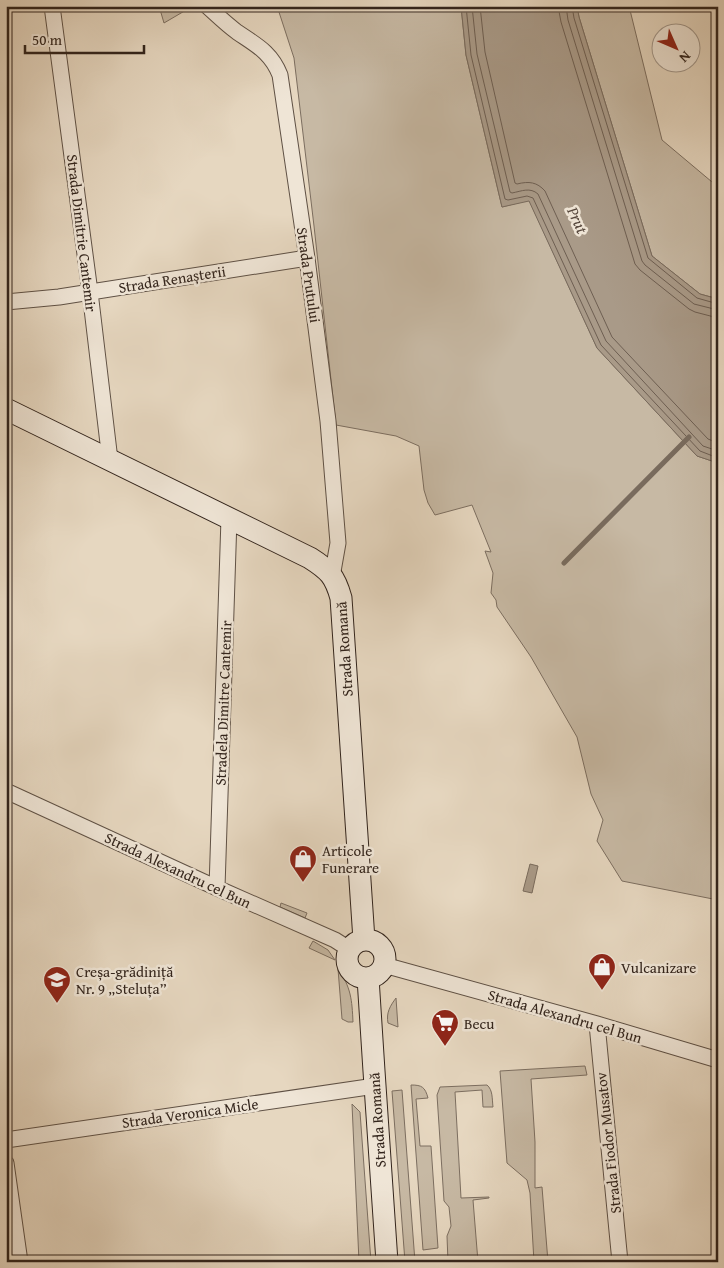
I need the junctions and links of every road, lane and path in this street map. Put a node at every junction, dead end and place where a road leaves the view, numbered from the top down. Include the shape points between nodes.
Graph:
1 (52, 6) edge
2 (207, 6) edge
3 (307, 258) junction
4 (90, 292) junction
5 (6, 302) edge
6 (6, 409) edge
7 (110, 460) junction
8 (229, 518) junction
9 (332, 577) junction
10 (6, 791) edge
11 (217, 888) junction
12 (357, 944) junction
13 (376, 972) junction
14 (597, 1024) junction
15 (718, 1060) edge
16 (375, 1086) junction
17 (6, 1140) edge
18 (6, 1163) edge
19 (20, 1262) edge
20 (387, 1262) edge
21 (620, 1262) edge

1 - 4 street, Strada Dimitrie Cantemir
2 - 3 street, Strada Prutului via 265,51 280,76
3 - 4 street, Strada Renașterii
3 - 9 street, Strada Prutului via 328,422 338,543
4 - 5 street, Strada Renașterii
4 - 7 street, Strada Dimitrie Cantemir
6 - 7 main road, Strada Romană
7 - 8 main road, Strada Romană
8 - 9 main road, Strada Romană via 310,558
8 - 11 street, Stradela Dimitre Cantemir
9 - 12 main road, Strada Romană via 341,598
10 - 11 street, Strada Alexandru cel Bun
11 - 12 street, Strada Alexandru cel Bun via 335,940
12 - 13 main road via 371,940 381,947 385,959
12 - 13 main road via 347,956 350,970 361,977
13 - 14 street, Strada Alexandru cel Bun
13 - 16 main road, Strada Romană
14 - 15 street, Strada Alexandru cel Bun
14 - 21 street, Strada Fiodor Musatov
16 - 17 street, Strada Veronica Micle
16 - 20 main road, Strada Romană
18 - 19 street

